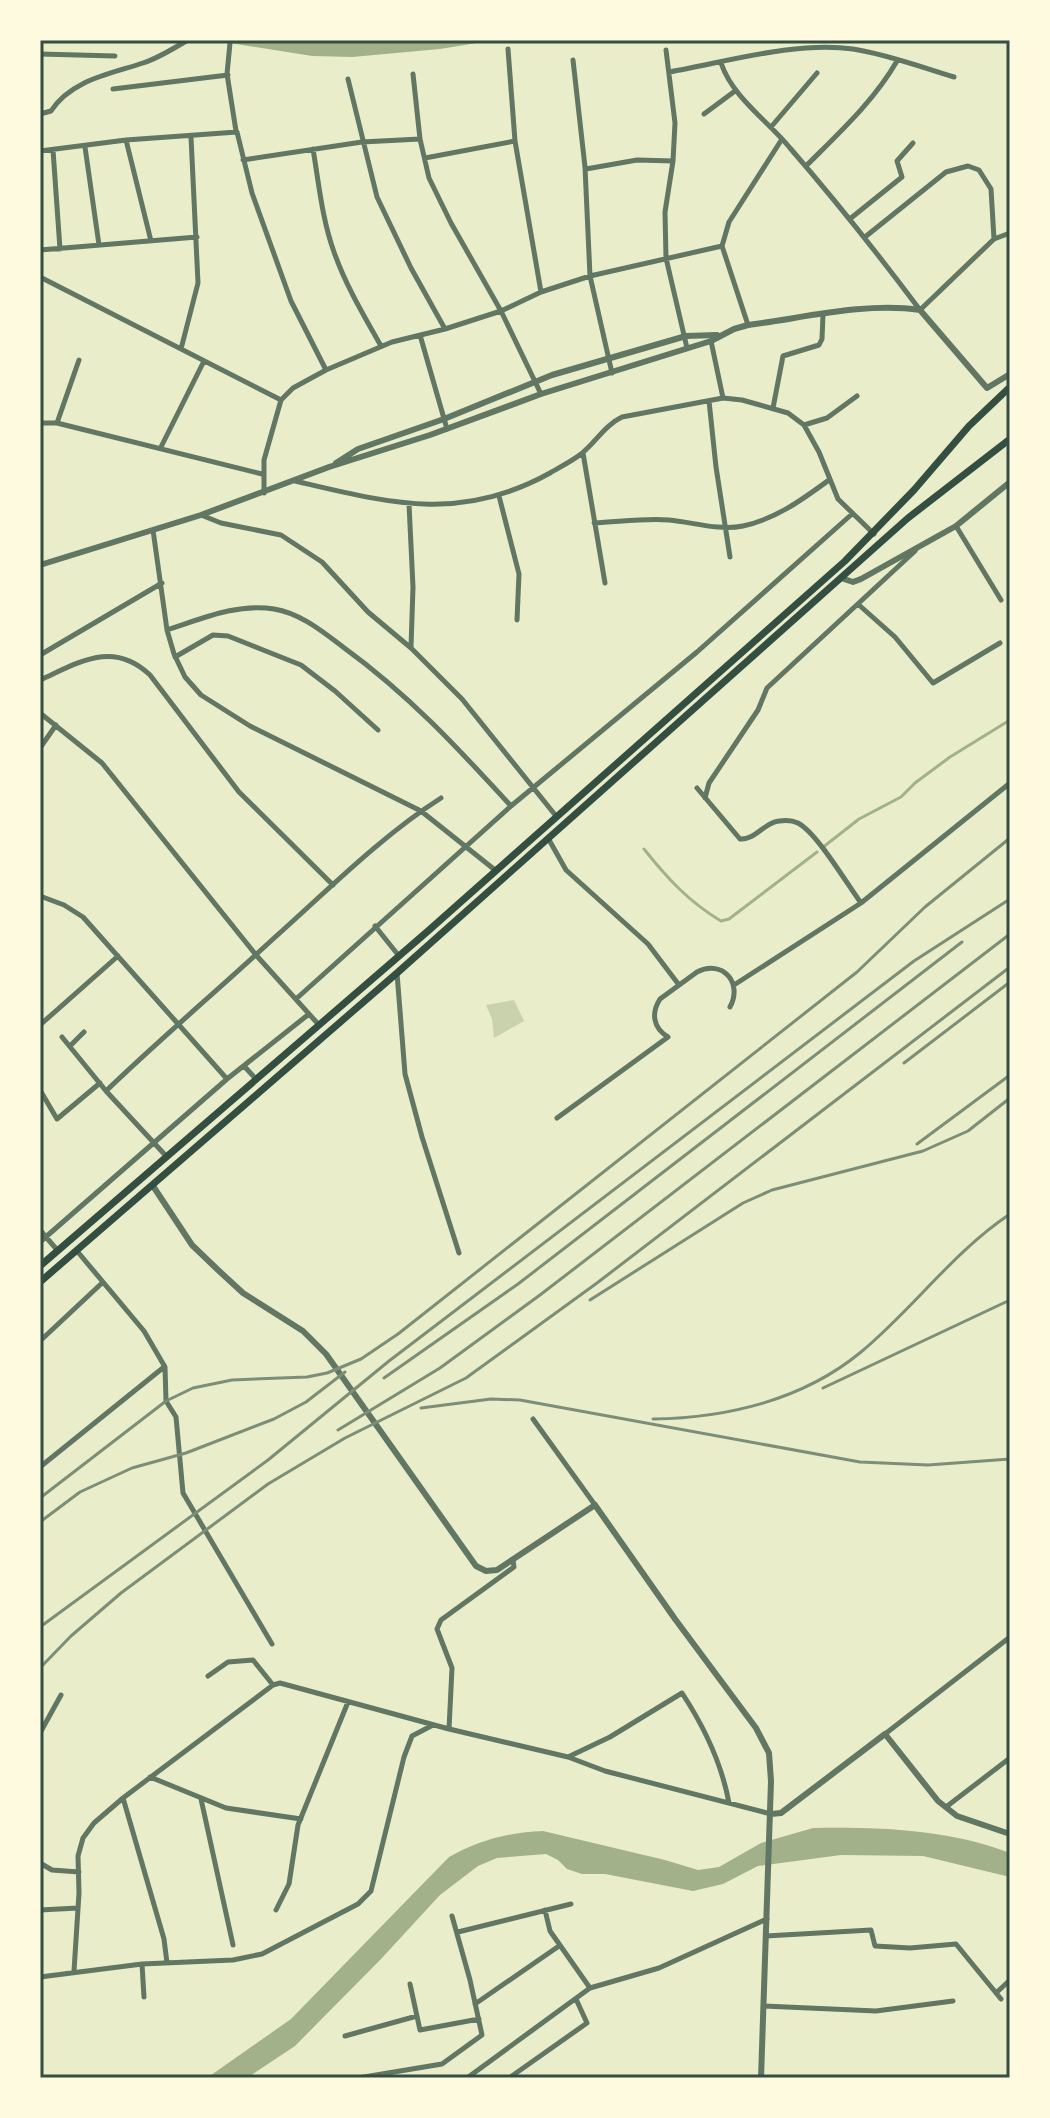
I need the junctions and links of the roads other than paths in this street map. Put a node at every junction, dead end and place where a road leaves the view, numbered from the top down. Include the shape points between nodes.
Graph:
1 (188, 40) edge
2 (230, 43) dead end
3 (508, 49) dead end
4 (666, 50) dead end
5 (40, 54) edge
6 (115, 56) dead end
7 (573, 60) dead end
8 (897, 61) junction
9 (721, 63) junction
10 (669, 72) junction
11 (817, 73) dead end
12 (413, 74) dead end
13 (228, 75) junction
14 (954, 77) dead end
15 (348, 79) dead end
16 (113, 89) dead end
17 (735, 91) junction
18 (40, 114) edge
19 (704, 114) dead end
20 (771, 127) junction
21 (236, 131) junction
22 (191, 137) junction
23 (782, 138) junction
24 (420, 139) junction
25 (126, 140) junction
26 (515, 141) junction
27 (362, 142) junction
28 (913, 143) dead end
29 (85, 147) junction
30 (313, 149) junction
31 (53, 150) junction
32 (40, 151) edge
33 (425, 158) junction
34 (243, 160) junction
35 (673, 161) junction
36 (806, 166) junction
37 (586, 169) junction
38 (851, 218) junction
39 (1010, 233) edge
40 (197, 237) junction
41 (865, 237) junction
42 (994, 239) junction
43 (151, 241) junction
44 (99, 245) junction
45 (722, 246) junction
46 (60, 249) junction
47 (40, 250) edge
48 (666, 258) junction
49 (590, 276) junction
50 (40, 277) edge
51 (541, 292) junction
52 (920, 310) junction
53 (501, 311) junction
54 (823, 315) junction
55 (748, 325) junction
56 (445, 329) junction
57 (420, 335) junction
58 (720, 335) junction
59 (686, 336) junction
60 (711, 341) junction
61 (381, 346) junction
62 (687, 348) junction
63 (181, 349) junction
64 (608, 359) junction
65 (79, 360) dead end
66 (204, 361) junction
67 (326, 370) junction
68 (612, 373) junction
69 (1010, 374) edge
70 (536, 383) junction
71 (1010, 387) edge
72 (541, 394) junction
73 (857, 396) dead end
74 (723, 398) junction
75 (281, 400) junction
76 (709, 401) junction
77 (773, 408) junction
78 (444, 419) junction
79 (40, 423) edge
80 (57, 423) junction
81 (804, 425) junction
82 (447, 429) junction
83 (1010, 439) edge
84 (161, 447) junction
85 (583, 453) junction
86 (329, 467) junction
87 (262, 474) junction
88 (829, 480) junction
89 (295, 481) junction
90 (1010, 482) edge
91 (264, 494) junction
92 (499, 496) junction
93 (409, 504) junction
94 (852, 514) junction
95 (201, 515) junction
96 (594, 523) junction
97 (956, 526) junction
98 (725, 527) junction
99 (153, 529) junction
100 (874, 534) junction
101 (915, 551) junction
102 (730, 557) dead end
103 (40, 565) edge
104 (841, 578) junction
105 (162, 583) junction
106 (605, 583) dead end
107 (1001, 600) dead end
108 (859, 605) junction
109 (517, 620) dead end
110 (167, 630) junction
111 (1000, 643) dead end
112 (411, 648) junction
113 (40, 655) edge
114 (175, 657) junction
115 (40, 680) edge
116 (40, 713) edge
117 (56, 725) junction
118 (378, 730) dead end
119 (40, 748) edge
120 (1010, 783) edge
121 (534, 786) junction
122 (697, 788) dead end
123 (441, 798) dead end
124 (705, 798) junction
125 (511, 806) junction
126 (421, 811) junction
127 (556, 816) junction
128 (541, 830) junction
129 (548, 838) junction
130 (466, 846) junction
131 (495, 870) junction
132 (333, 885) junction
133 (40, 896) edge
134 (861, 903) junction
135 (375, 926) junction
136 (256, 955) junction
137 (118, 956) junction
138 (399, 956) junction
139 (397, 973) junction
140 (679, 985) junction
141 (734, 985) junction
142 (296, 999) junction
143 (730, 1007) dead end
144 (309, 1014) junction
145 (178, 1022) junction
146 (320, 1024) junction
147 (40, 1025) edge
148 (329, 1031) junction
149 (84, 1032) dead end
150 (62, 1037) dead end
151 (70, 1046) junction
152 (244, 1066) junction
153 (227, 1079) junction
154 (256, 1079) junction
155 (100, 1083) junction
156 (40, 1090) edge
157 (106, 1091) junction
158 (557, 1118) dead end
159 (154, 1143) junction
160 (167, 1157) junction
161 (153, 1186) junction
162 (40, 1230) edge
163 (46, 1237) junction
164 (40, 1242) edge
165 (58, 1251) junction
166 (77, 1251) junction
167 (459, 1253) dead end
168 (66, 1260) junction
169 (40, 1266) edge
170 (40, 1282) edge
171 (102, 1283) junction
172 (40, 1341) edge
173 (165, 1367) junction
174 (533, 1419) dead end
175 (40, 1467) edge
176 (595, 1505) junction
177 (513, 1560) junction
178 (1010, 1637) edge
179 (272, 1644) dead end
180 (208, 1676) dead end
181 (273, 1685) junction
182 (61, 1695) dead end
183 (348, 1702) junction
184 (433, 1725) junction
185 (449, 1729) junction
186 (40, 1733) edge
187 (885, 1734) junction
188 (568, 1757) junction
189 (1010, 1758) edge
190 (150, 1777) junction
191 (123, 1798) junction
192 (201, 1798) junction
193 (729, 1803) junction
194 (946, 1807) junction
195 (771, 1814) junction
196 (301, 1819) junction
197 (1010, 1834) edge
198 (40, 1863) edge
199 (79, 1872) junction
200 (571, 1904) dead end
201 (78, 1908) junction
202 (40, 1910) edge
203 (276, 1910) dead end
204 (545, 1910) junction
205 (452, 1916) dead end
206 (767, 1919) junction
207 (458, 1932) junction
208 (766, 1936) junction
209 (233, 1945) dead end
210 (559, 1946) junction
211 (167, 1963) junction
212 (142, 1964) junction
213 (74, 1971) junction
214 (40, 1977) edge
215 (1010, 1980) edge
216 (410, 1984) dead end
217 (590, 1988) junction
218 (996, 1993) junction
219 (144, 1997) dead end
220 (576, 1999) junction
221 (1001, 1999) dead end
222 (953, 2001) dead end
223 (475, 2004) junction
224 (764, 2006) junction
225 (417, 2016) junction
226 (479, 2019) junction
227 (345, 2036) dead end
228 (358, 2078) edge
229 (467, 2078) edge
230 (509, 2078) edge
231 (761, 2078) edge

1 - 18 street via 147,62 101,75
2 - 13 street
3 - 26 street
4 - 10 street
5 - 6 street
7 - 37 street
8 - 9 street via 854,49 810,48
8 - 14 street
8 - 36 street via 859,113
9 - 10 street
9 - 17 street
10 - 35 street
11 - 20 street
12 - 24 street
13 - 16 street
13 - 21 street
15 - 27 street
17 - 19 street
17 - 20 street
20 - 23 street
21 - 22 street
21 - 34 street
22 - 25 street
22 - 40 street
23 - 36 street
23 - 45 street via 729,222
24 - 27 street
24 - 33 street
25 - 29 street
25 - 43 street
26 - 33 street
26 - 51 street
27 - 30 street
27 - 56 street via 377,197
28 - 38 street via 898,156 902,177
29 - 31 street
29 - 44 street
30 - 34 street
30 - 61 street via 334,254
31 - 32 street
31 - 46 street
33 - 53 street via 451,223
34 - 67 street via 291,301
35 - 37 street via 637,160
35 - 48 street via 665,212
36 - 38 street
37 - 49 street
38 - 41 street
39 - 42 street
40 - 43 street
40 - 63 street via 198,287
41 - 42 street via 946,172 974,166 991,189
41 - 52 street
42 - 52 street
43 - 44 street
44 - 46 street
45 - 48 street
45 - 55 street
46 - 47 street
48 - 49 street
48 - 59 street
49 - 51 street
49 - 64 street
50 - 63 street
51 - 53 street
52 - 54 street
52 - 69 street via 987,388
53 - 56 street
53 - 70 street
54 - 55 street
54 - 77 street via 819,345 783,356
55 - 58 street
56 - 57 street
57 - 61 street
57 - 78 street
58 - 59 street
58 - 60 street
59 - 62 street
59 - 64 street
60 - 62 street
60 - 74 street
61 - 67 street
62 - 68 street
63 - 66 street
64 - 68 street
64 - 70 street
65 - 80 street
66 - 75 street
66 - 84 street
67 - 75 street
68 - 72 street
70 - 72 street
70 - 78 street
71 - 100 main road
72 - 82 street
73 - 81 street via 827,418
74 - 76 street
74 - 77 street
75 - 87 street
76 - 85 street via 622,417
76 - 98 street
77 - 81 street
78 - 82 street
78 - 86 street via 358,449
79 - 80 street
80 - 84 street
81 - 88 street
82 - 86 street
83 - 104 main road via 933,497
84 - 87 street
85 - 92 street
85 - 96 street
86 - 89 street
87 - 91 street
88 - 94 street
88 - 98 street via 777,514
89 - 91 street
89 - 93 street
90 - 97 street
91 - 95 street
92 - 93 street via 451,506
92 - 109 street via 519,574
93 - 112 street
94 - 100 street
94 - 121 street via 697,652
95 - 99 street
95 - 112 street via 286,537 322,562
96 - 98 street via 664,520
96 - 106 street
97 - 101 street
97 - 107 street
98 - 102 street
99 - 103 street
99 - 105 street
100 - 127 main road
101 - 104 street via 853,582
101 - 108 street
104 - 129 main road
105 - 110 street
105 - 113 street
108 - 111 street via 895,637 933,683
108 - 124 street via 767,688
110 - 114 street
110 - 125 street via 245,609 270,608 294,615 384,677 438,726
112 - 121 street via 462,699
114 - 118 street via 213,635 228,636 301,665
114 - 126 street via 201,695 250,726
115 - 132 street via 112,655 137,663 239,792
116 - 117 street
117 - 119 street
117 - 136 street via 102,763
120 - 134 street
121 - 125 street
121 - 127 street
122 - 124 street
123 - 126 street
124 - 134 street via 740,839 749,839 774,822 801,825
125 - 130 street
126 - 130 street
126 - 132 street
127 - 128 main road
128 - 129 main road
128 - 131 main road
129 - 139 main road
129 - 140 street via 566,870 648,944
130 - 131 street
130 - 135 street
131 - 138 main road
132 - 136 street
133 - 137 street via 74,910
134 - 141 street
135 - 138 street
135 - 142 street
136 - 142 street
136 - 145 street
137 - 145 street
137 - 147 street
138 - 146 main road
139 - 148 main road
139 - 167 street via 405,1074
140 - 141 street via 711,967 726,972
140 - 158 street via 660,999 654,1013 658,1028 668,1037
141 - 143 street
142 - 144 street
144 - 146 street
144 - 152 street
145 - 153 street
145 - 157 street
146 - 148 main road
146 - 154 main road
148 - 161 main road
149 - 151 street
150 - 151 street
151 - 155 street
152 - 153 street
152 - 154 street
153 - 159 street
154 - 160 main road
155 - 156 street via 57,1119
155 - 157 street
157 - 159 street
159 - 160 street
159 - 163 street
160 - 165 main road
161 - 166 main road
161 - 177 street via 192,1245 243,1293 303,1331 326,1354 476,1566 497,1570
162 - 163 street
163 - 164 street
163 - 165 street
165 - 168 main road
165 - 169 main road
166 - 168 main road
166 - 171 street
168 - 170 main road
171 - 172 street
171 - 173 street via 144,1331
173 - 175 street
173 - 179 street via 183,1493
174 - 176 street
176 - 177 street
176 - 195 street via 756,1728 769,1753
177 - 185 street via 514,1567 441,1620 437,1629 452,1668
178 - 187 street
180 - 181 street via 228,1662 253,1660
181 - 183 street
181 - 190 street
182 - 186 street
183 - 184 street
183 - 196 street
184 - 185 street
184 - 211 street via 412,1736 371,1891 358,1904 262,1954
185 - 188 street
187 - 194 street
187 - 195 street via 781,1813
188 - 193 street
188 - 193 street via 682,1693 725,1783
189 - 194 street
190 - 191 street
190 - 192 street
191 - 199 street via 83,1838
191 - 211 street
192 - 196 street via 226,1808
192 - 209 street
193 - 195 street
194 - 197 street via 957,1816
195 - 206 street
196 - 203 street via 289,1884
198 - 199 street via 52,1870
199 - 201 street
200 - 204 street
201 - 202 street
201 - 213 street
204 - 207 street
204 - 210 street
205 - 207 street
206 - 208 street
206 - 217 street via 659,1968
207 - 223 street
208 - 218 street via 871,1930 875,1946 956,1944
208 - 224 street
210 - 217 street
210 - 223 street
211 - 212 street
212 - 213 street
212 - 219 street
213 - 214 street
215 - 218 street
216 - 225 street
217 - 220 street
218 - 221 street
220 - 229 street
220 - 230 street via 587,2023
222 - 224 street via 876,2011
223 - 226 street
224 - 231 street
225 - 226 street via 420,2030
225 - 227 street
226 - 228 street via 482,2035 442,2064

